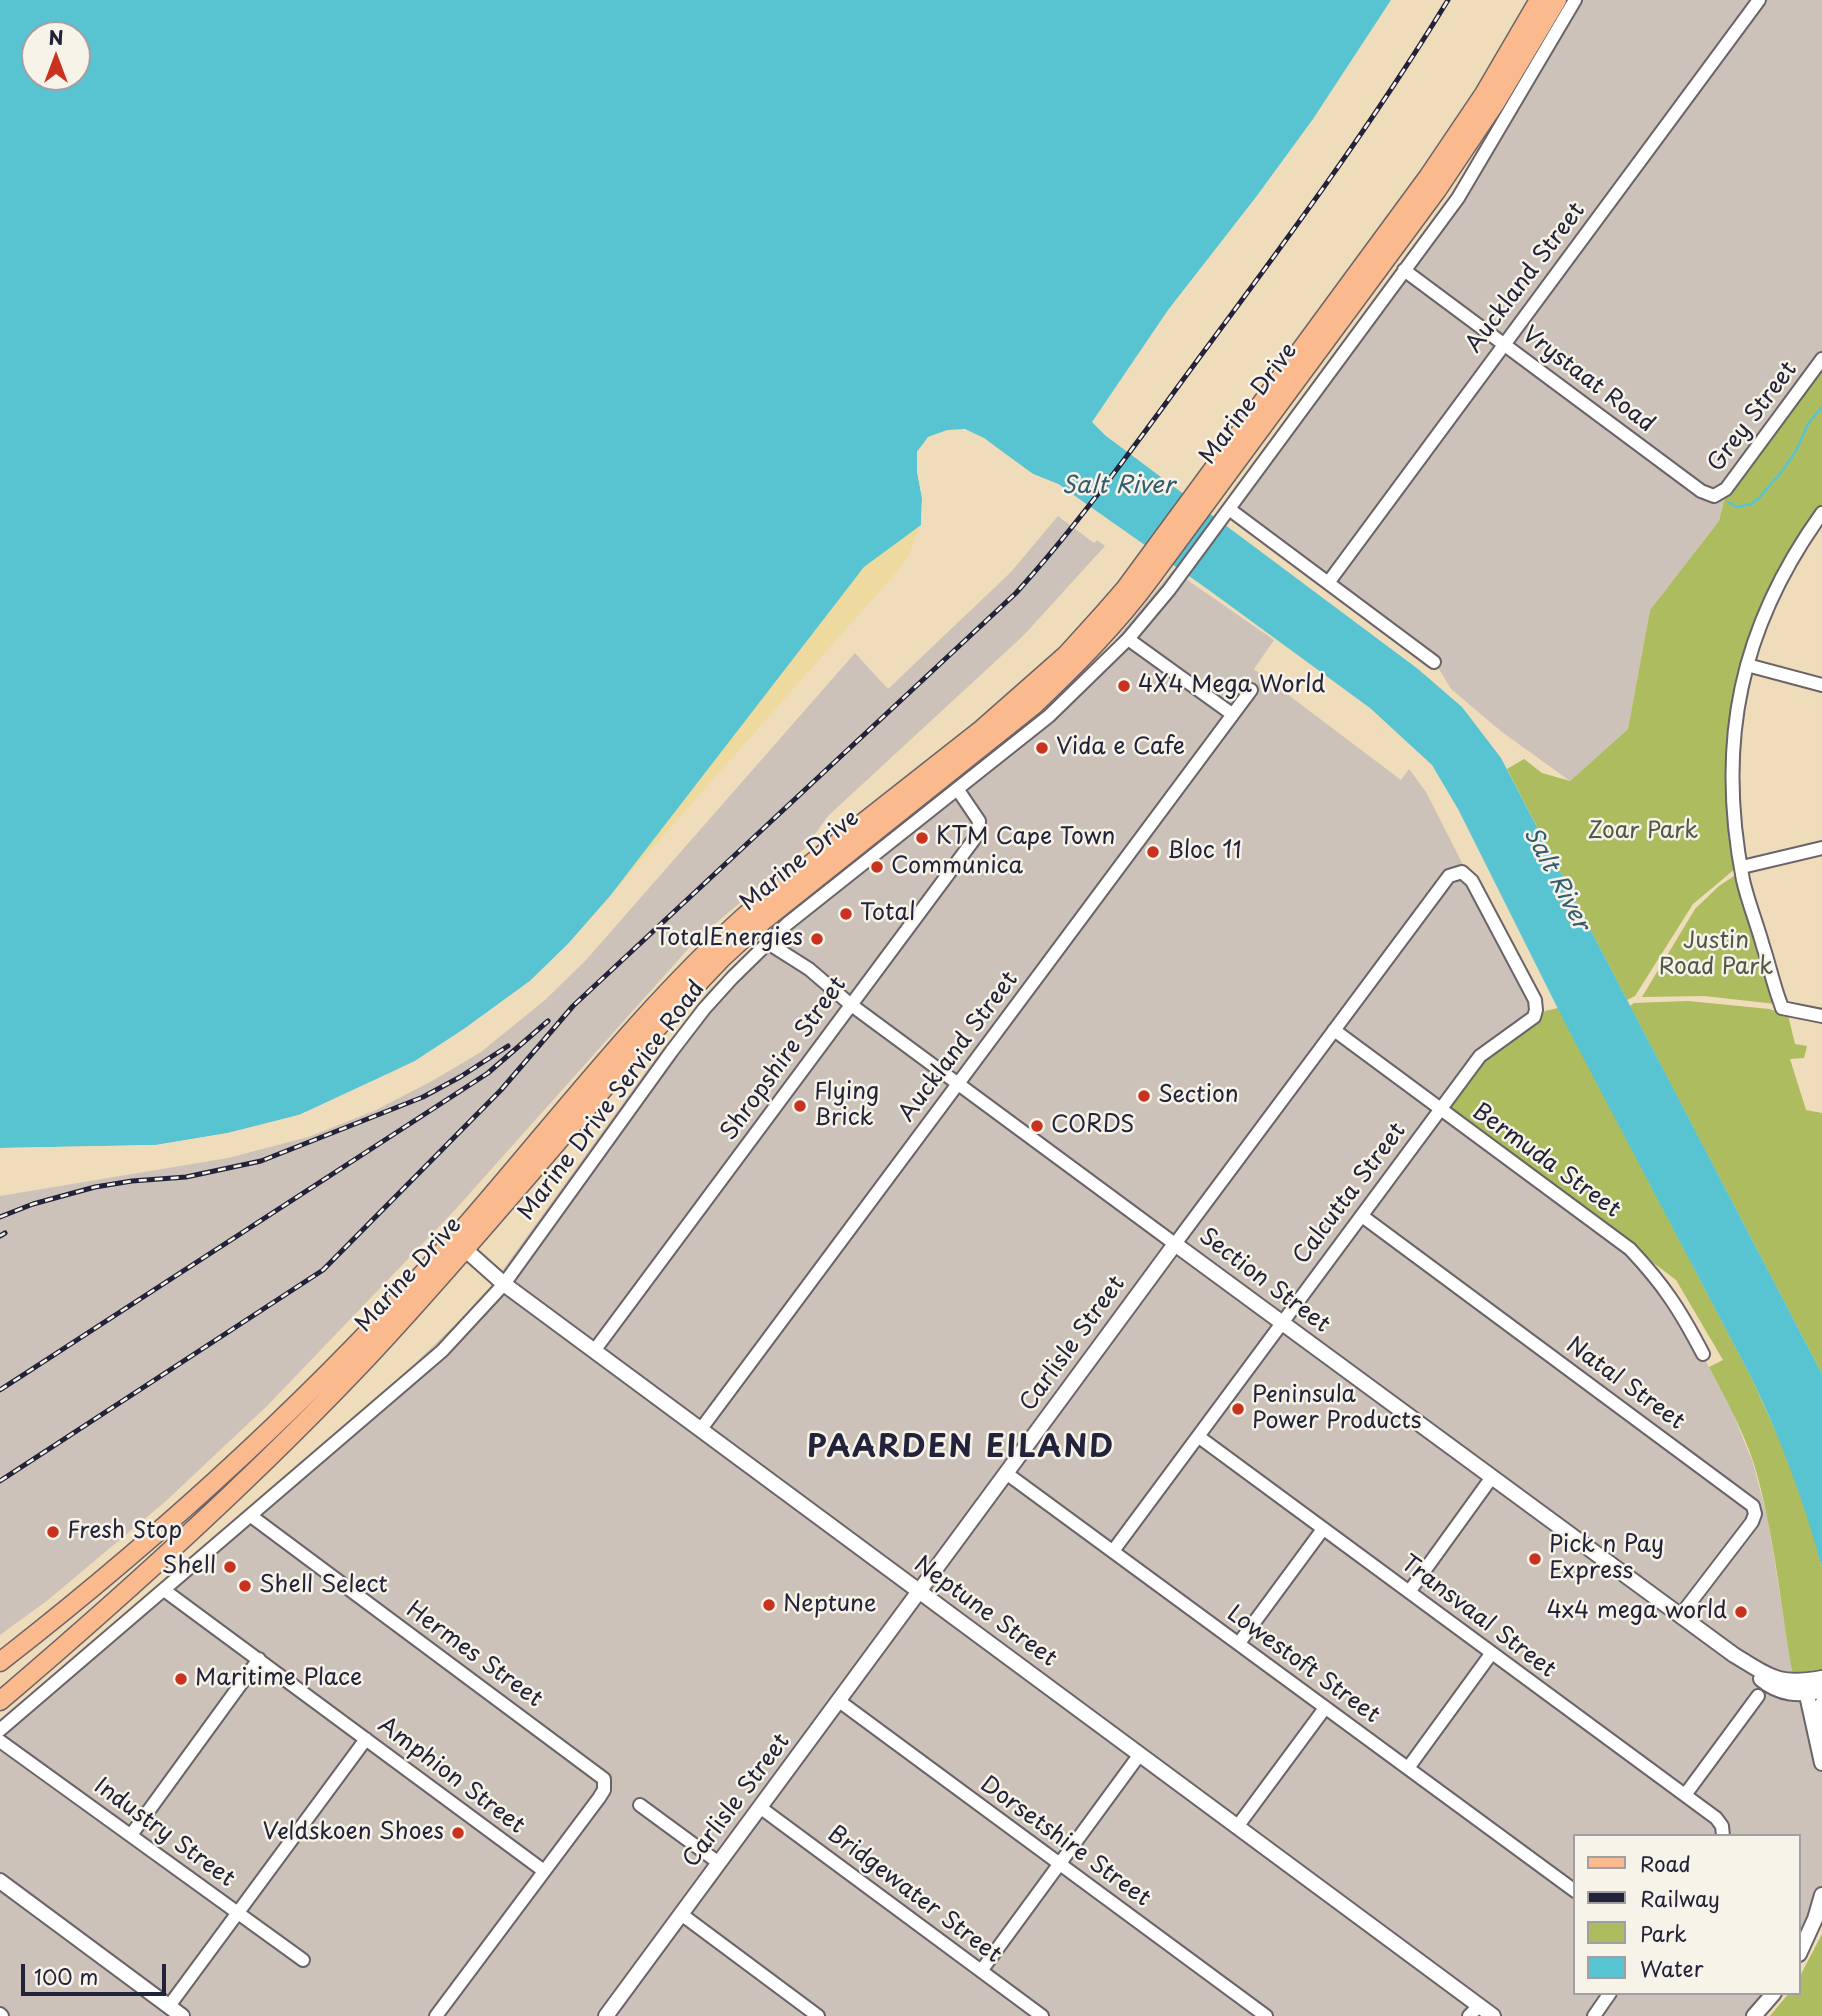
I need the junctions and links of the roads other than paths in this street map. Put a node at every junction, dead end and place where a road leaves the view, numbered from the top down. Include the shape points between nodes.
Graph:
1 (1539, 0) edge
2 (1557, 0) edge
3 (1575, 0) edge
4 (1759, 0) edge
5 (1404, 270) junction
6 (1504, 343) junction
7 (1822, 359) edge
8 (1714, 496) joint
9 (1200, 499) junction
10 (1225, 513) junction
11 (1822, 513) edge
12 (1328, 583) junction
13 (1128, 639) junction
14 (1434, 662) dead end
15 (1747, 665) junction
16 (1822, 685) edge
17 (1251, 690) dead end
18 (1233, 714) junction
19 (958, 790) junction
20 (1822, 848) edge
21 (1741, 867) junction
22 (768, 943) junction
23 (850, 1004) junction
24 (1821, 1012) edge
25 (1536, 1013) joint
26 (1334, 1030) junction
27 (958, 1083) junction
28 (1439, 1109) junction
29 (1362, 1216) junction
30 (459, 1244) junction
31 (1175, 1244) junction
32 (503, 1284) junction
33 (1282, 1323) junction
34 (594, 1352) junction
35 (1703, 1354) dead end
36 (701, 1429) junction
37 (1199, 1437) junction
38 (1006, 1473) junction
39 (1492, 1478) junction
40 (251, 1516) junction
41 (1323, 1529) junction
42 (1113, 1551) junction
43 (164, 1590) junction
44 (919, 1591) junction
45 (1409, 1591) junction
46 (1680, 1616) junction
47 (1239, 1643) junction
48 (1491, 1654) junction
49 (259, 1659) junction
50 (0, 1662) edge
51 (1821, 1685) edge
52 (1805, 1688) junction
53 (1758, 1696) dead end
54 (0, 1701) edge
55 (839, 1701) junction
56 (1822, 1704) edge
57 (1325, 1708) junction
58 (0, 1730) edge
59 (366, 1739) junction
60 (0, 1741) edge
61 (1819, 1745) junction
62 (1140, 1754) junction
63 (1822, 1763) edge
64 (1408, 1768) junction
65 (1685, 1795) junction
66 (640, 1805) dead end
67 (761, 1808) junction
68 (1237, 1827) junction
69 (1723, 1834) edge
70 (131, 1835) junction
71 (719, 1863) junction
72 (1060, 1864) junction
73 (544, 1871) junction
74 (0, 1881) edge
75 (1574, 1890) edge
76 (1822, 1895) edge
77 (238, 1912) junction
78 (681, 1914) junction
79 (1801, 1950) edge
80 (303, 1960) dead end
81 (981, 1971) junction
82 (1609, 1995) edge
83 (1772, 1995) edge
84 (169, 2006) junction
85 (1474, 2011) edge
86 (182, 2016) edge
87 (436, 2016) edge
88 (606, 2016) edge
89 (818, 2016) edge
90 (1042, 2016) edge
91 (1266, 2016) edge
92 (1493, 2016) edge
93 (1594, 2016) edge
94 (1754, 2016) edge

1 - 9 main road, Marine Drive via 1449,146
2 - 9 main road, Marine Drive via 1437,190
3 - 5 street, Marine Drive Service Road via 1458,198
4 - 6 street, Auckland Street
5 - 6 street, Vrystaat Road
5 - 10 street, Marine Drive Service Road
6 - 8 street, Vrystaat Road via 1701,491
6 - 12 street, Auckland Street
7 - 8 street, Grey Street via 1726,489
9 - 30 main road, Marine Drive via 1146,573 1026,692 711,946 666,993
10 - 12 street
10 - 13 street, Marine Drive Service Road
11 - 15 street via 1774,591
12 - 14 street
13 - 18 street
13 - 19 street, Marine Drive Service Road via 1049,716
15 - 16 street
15 - 21 street via 1732,752 1732,805
17 - 18 street, Auckland Street
18 - 27 street, Auckland Street
19 - 22 street, Marine Drive Service Road
19 - 23 street, Shropshire Street via 979,821 978,834
20 - 21 street
21 - 24 street via 1782,1008
22 - 23 street, Section Street via 809,969
22 - 32 street, Marine Drive Service Road via 704,1009
23 - 27 street, Section Street
23 - 34 street, Shropshire Street
25 - 26 street, Carlisle Street via 1535,1000 1472,881 1458,872 1444,882
25 - 28 street, Calcutta Street via 1485,1050
26 - 28 street, Bermuda Street
26 - 31 street, Carlisle Street
27 - 31 street, Section Street
27 - 36 street, Auckland Street
28 - 29 street, Calcutta Street
28 - 35 street, Bermuda Street via 1630,1249 1681,1310
29 - 33 street, Calcutta Street
29 - 46 street, Natal Street via 1753,1506 1752,1521
30 - 32 street, Neptune Street
30 - 50 main road, Marine Drive via 228,1468
30 - 54 main road, Marine Drive via 370,1356 239,1488
31 - 33 street, Section Street
31 - 38 street, Carlisle Street
32 - 34 street, Neptune Street
32 - 40 street, Marine Drive Service Road via 442,1352
33 - 37 street, Calcutta Street
33 - 39 street, Section Street
34 - 36 street, Neptune Street
36 - 44 street, Neptune Street
37 - 41 street, Transvaal Street
37 - 42 street, Calcutta Street
38 - 42 street, Lowestoft Street
38 - 44 street, Carlisle Street
39 - 45 street
39 - 46 street, Section Street
40 - 43 street, Marine Drive Service Road
40 - 73 street, Hermes Street via 604,1779 599,1798
41 - 45 street, Transvaal Street
41 - 47 street
42 - 47 street, Lowestoft Street
43 - 49 street, Amphion Street
43 - 58 street, Marine Drive Service Road
44 - 55 street, Carlisle Street
44 - 62 street, Neptune Street
45 - 48 street, Transvaal Street
46 - 52 street, Section Street via 1774,1689 1783,1693
47 - 57 street, Lowestoft Street
48 - 64 street
48 - 65 street, Transvaal Street
49 - 59 street, Amphion Street
49 - 70 street
51 - 52 street, Section Street
52 - 61 street
53 - 65 street
55 - 67 street, Carlisle Street
55 - 72 street, Dorsetshire Street
56 - 61 street
57 - 64 street, Lowestoft Street
57 - 68 street
59 - 73 street, Amphion Street
59 - 77 street
60 - 70 street, Industry Street
61 - 63 street
62 - 68 street, Neptune Street
62 - 72 street
64 - 75 street, Lowestoft Street
65 - 69 street, Transvaal Street via 1720,1822
66 - 71 street
67 - 71 street, Carlisle Street
67 - 81 street, Bridgewater Street
68 - 85 street, Neptune Street
70 - 77 street, Industry Street
71 - 78 street, Carlisle Street
72 - 81 street
72 - 91 street, Dorsetshire Street
73 - 87 street
74 - 84 street
76 - 79 street
77 - 80 street, Industry Street
77 - 84 street
78 - 88 street, Carlisle Street
78 - 89 street
81 - 90 street, Bridgewater Street
82 - 93 street
83 - 94 street
84 - 86 street
85 - 92 street, Neptune Street

